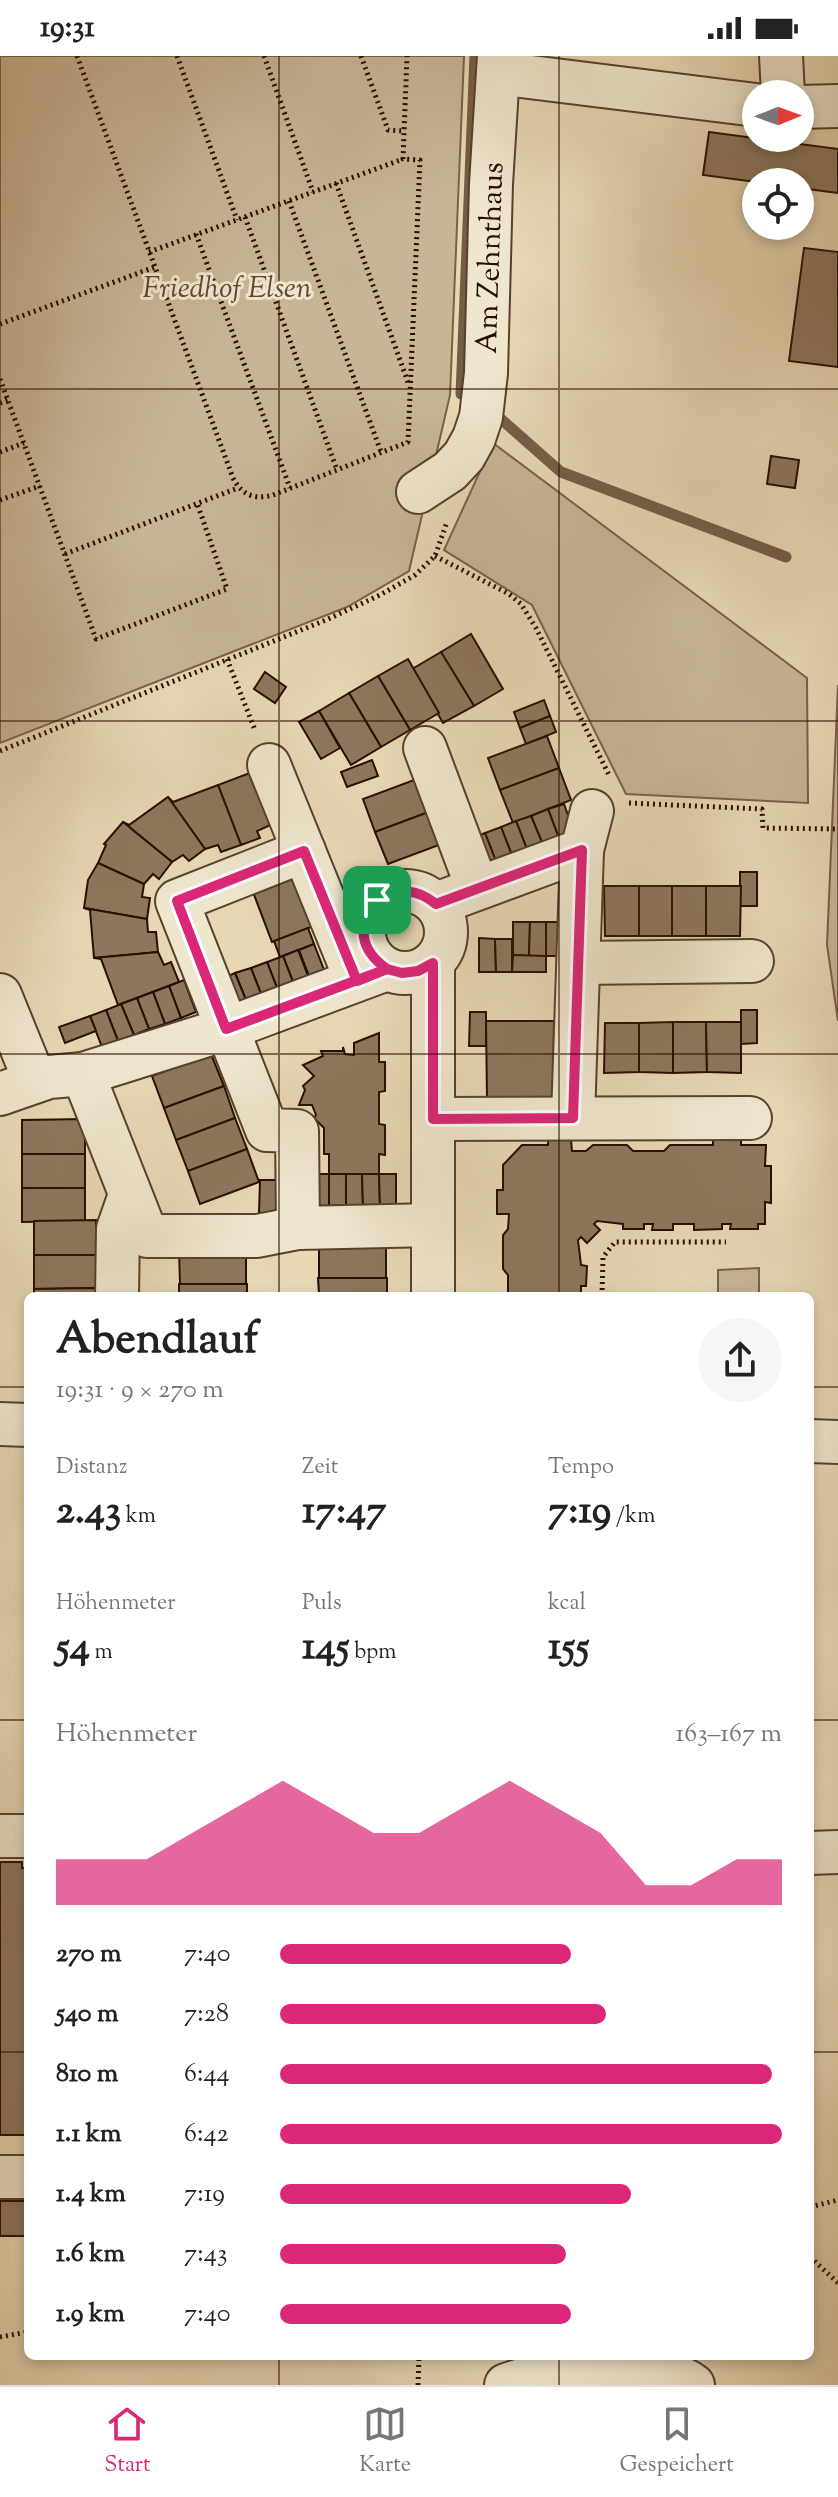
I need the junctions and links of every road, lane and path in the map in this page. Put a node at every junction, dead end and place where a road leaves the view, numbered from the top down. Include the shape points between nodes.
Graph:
1 (77, 56) edge
2 (177, 56) edge
3 (264, 56) edge
4 (361, 56) edge
5 (407, 56) edge
6 (781, 56) edge
7 (498, 65) edge
8 (782, 80) edge
9 (742, 103) edge
10 (838, 106) edge
11 (814, 107) edge
12 (404, 131) junction
13 (403, 159) junction
14 (336, 183) junction
15 (313, 192) junction
16 (289, 201) junction
17 (245, 217) junction
18 (237, 220) junction
19 (196, 234) junction
20 (149, 252) junction
21 (155, 267) junction
22 (0, 324) edge
23 (0, 379) edge
24 (411, 388) junction
25 (8, 400) junction
26 (0, 403) edge
27 (24, 443) junction
28 (0, 452) edge
29 (381, 452) junction
30 (337, 470) junction
31 (40, 486) junction
32 (238, 488) junction
33 (290, 488) junction
34 (418, 492) dead end
35 (0, 500) edge
36 (197, 503) junction
37 (65, 554) junction
38 (435, 556) dead end
39 (405, 581) dead end
40 (227, 659) junction
41 (425, 748) dead end
42 (0, 751) edge
43 (269, 765) joint
44 (601, 810) junction
45 (838, 829) edge
46 (304, 851) junction
47 (477, 887) junction
48 (436, 904) junction
49 (752, 961) dead end
50 (433, 963) junction
51 (579, 963) junction
52 (372, 975) junction
53 (0, 995) edge
54 (226, 1029) junction
55 (83, 1074) junction
56 (17, 1088) edge
57 (573, 1118) junction
58 (750, 1118) dead end
59 (433, 1119) junction
60 (130, 1195) junction
61 (433, 1225) junction
62 (298, 1228) junction
63 (726, 1242) dead end
64 (117, 1292) edge
65 (433, 1292) edge
66 (602, 1292) edge
67 (0, 1424) edge
68 (24, 1425) edge
69 (814, 1441) edge
70 (838, 1442) edge
71 (0, 1836) edge
72 (24, 1836) edge
73 (838, 1852) edge
74 (814, 1853) edge
75 (0, 2177) edge
76 (24, 2177) edge
77 (838, 2200) edge
78 (814, 2206) edge
79 (814, 2261) edge
80 (838, 2283) edge
81 (24, 2333) edge
82 (0, 2337) edge
83 (419, 2360) edge
84 (418, 2385) edge
85 (506, 2385) edge
86 (693, 2385) edge

1 - 20 path
2 - 18 path
3 - 15 path
4 - 12 path via 388,130
5 - 12 path
6 - 8 street
7 - 9 street
7 - 34 street, Am Zehnthaus via 484,394 478,428 450,471
10 - 11 street
12 - 13 path
13 - 14 path
13 - 24 path via 420,160
14 - 15 path
14 - 24 path
15 - 16 path
16 - 17 path
16 - 29 path
17 - 18 path
17 - 30 path
18 - 19 path
19 - 20 path
19 - 33 path
20 - 21 path
21 - 22 path
21 - 32 path
23 - 25 path
24 - 29 path via 408,442
25 - 26 path
25 - 27 path
27 - 28 path
27 - 31 path
29 - 30 path
30 - 33 path
31 - 35 path
31 - 37 path
32 - 33 path via 259,498
32 - 36 path
36 - 37 path
36 - 37 path via 227,589 111,634 96,639
38 - 44 path via 521,604 536,628
39 - 40 path via 350,610
40 - 42 path
40 - 43 path
41 - 47 street
43 - 46 street
44 - 45 path via 762,809 763,828
44 - 47 street
44 - 51 street
46 - 52 street
46 - 54 street via 177,901
47 - 48 street
48 - 50 street via 446,934
48 - 52 street via 408,890 377,900 363,929 373,959
49 - 51 street
50 - 52 street via 418,971
50 - 59 street
51 - 57 street
52 - 54 street
53 - 56 street
54 - 55 street
54 - 62 street via 267,1130 297,1131
55 - 56 street
55 - 60 street
57 - 58 street
57 - 59 street
59 - 61 street
60 - 62 street via 147,1236 257,1236
60 - 64 street via 118,1229
61 - 62 street
61 - 65 street
63 - 66 path via 615,1242 603,1257
67 - 68 street
69 - 70 street
71 - 72 street
73 - 74 street
75 - 76 street
77 - 78 path
79 - 80 path
81 - 82 path
83 - 84 path
85 - 86 street via 565,2369 622,2367 672,2373

